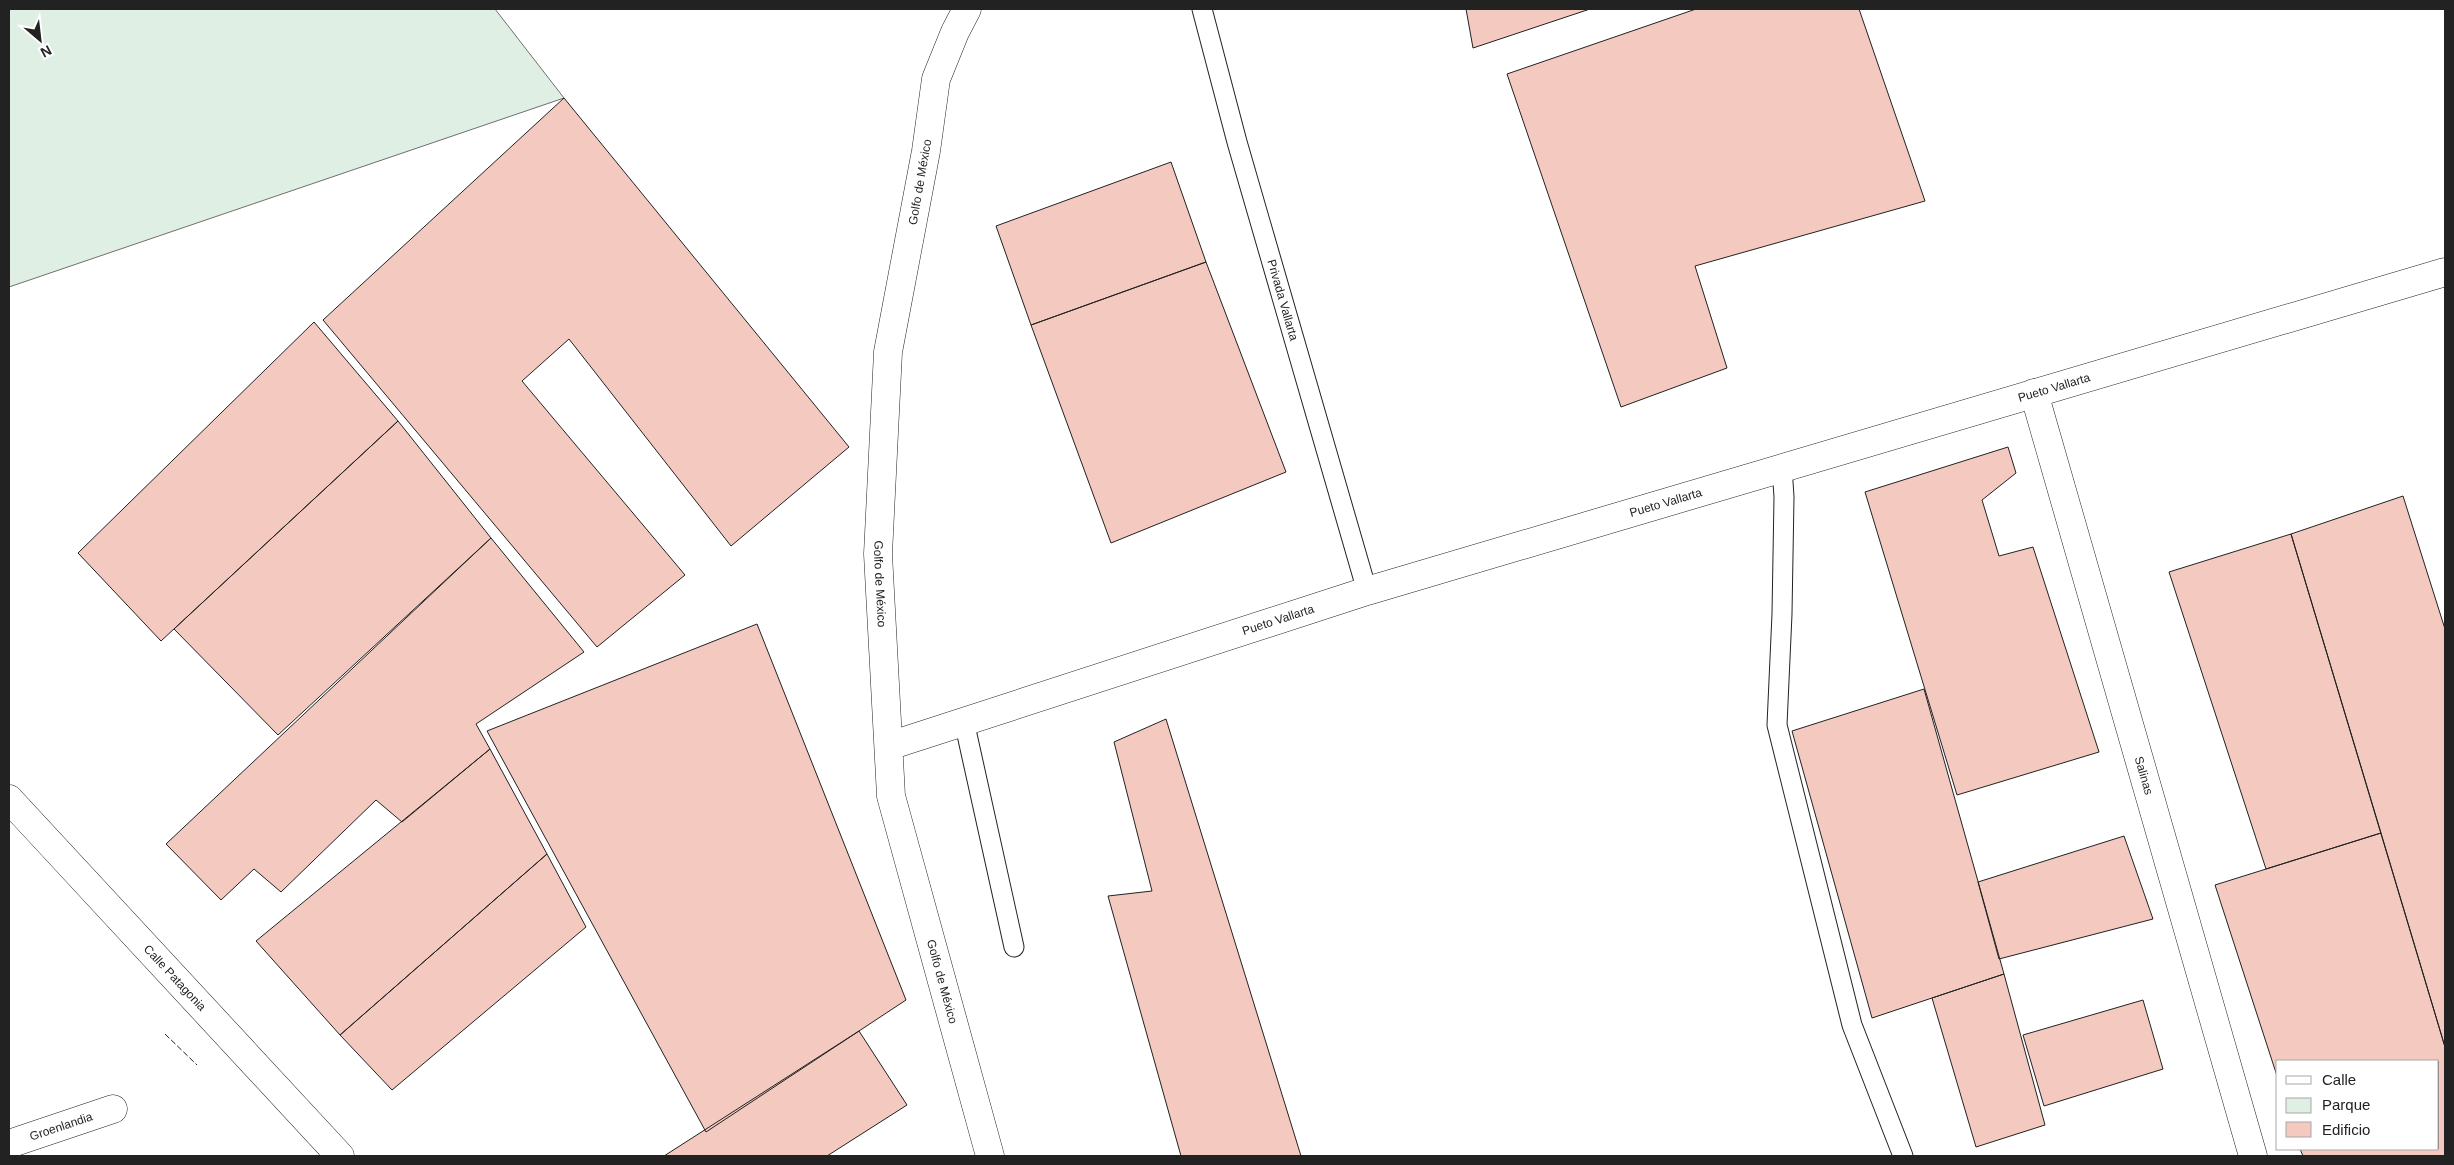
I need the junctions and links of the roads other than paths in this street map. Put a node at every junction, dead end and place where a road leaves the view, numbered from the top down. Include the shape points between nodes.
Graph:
1 (967, 9) edge
2 (1202, 9) edge
3 (2445, 272) edge
4 (2034, 393) junction
5 (1782, 467) junction
6 (1367, 590) junction
7 (964, 721) junction
8 (889, 746) junction
9 (9, 799) edge
10 (1014, 947) dead end
11 (113, 1109) dead end
12 (9, 1144) edge
13 (340, 1156) edge
14 (990, 1156) edge
15 (1903, 1156) edge
16 (2253, 1156) edge

1 - 8 street, Golfo de México via 936,79 926,151 888,352 878,554
2 - 6 lane, Privada Vallarta via 1237,142
3 - 4 street, Pueto Vallarta
4 - 5 street, Pueto Vallarta
4 - 16 street, Salinas
5 - 6 street, Pueto Vallarta
5 - 15 lane via 1782,604 1777,724 1852,1026
6 - 7 street, Pueto Vallarta
7 - 8 street, Pueto Vallarta
7 - 10 lane
8 - 14 street, Golfo de México via 891,796
9 - 13 street, Calle Patagonia
11 - 12 street, Groenlandia

